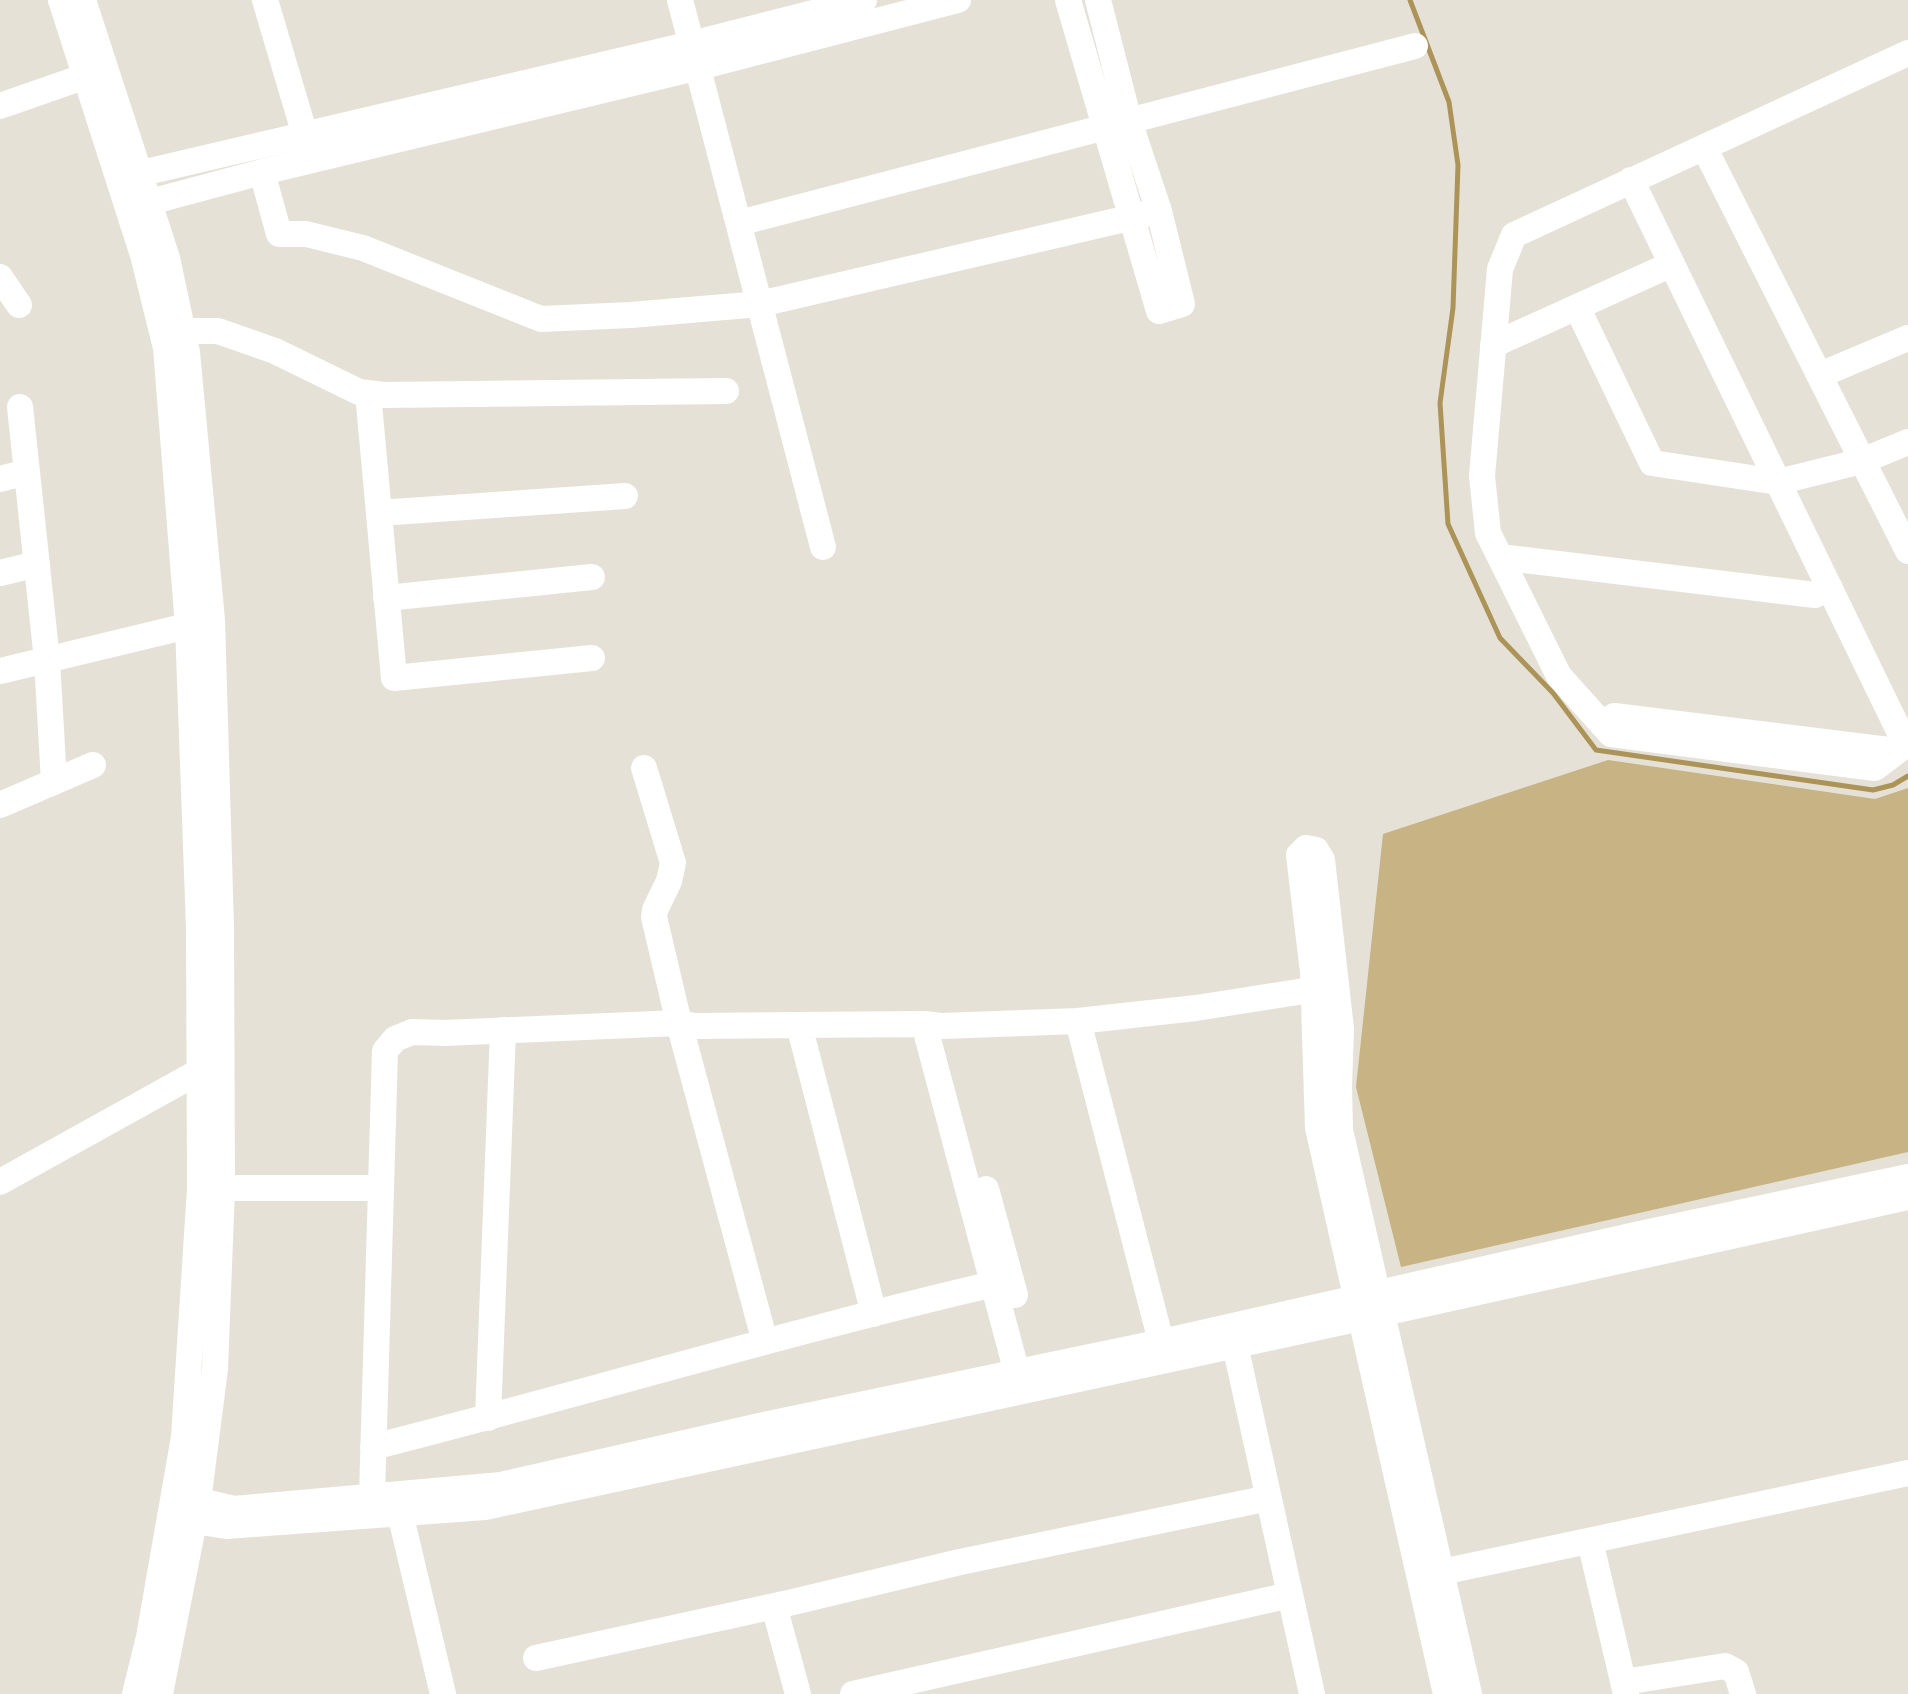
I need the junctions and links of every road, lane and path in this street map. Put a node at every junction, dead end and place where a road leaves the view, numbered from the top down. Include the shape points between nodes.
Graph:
1 (61, 0) edge
2 (83, 0) edge
3 (265, 0) edge
4 (680, 0) edge
5 (864, 0) edge
6 (958, 0) edge
7 (1068, 0) edge
8 (1098, 0) edge
9 (1415, 46) dead end
10 (1908, 53) edge
11 (696, 56) junction
12 (86, 76) junction
13 (0, 106) edge
14 (1117, 124) junction
15 (305, 136) junction
16 (1704, 147) junction
17 (312, 161) junction
18 (262, 172) junction
19 (129, 176) junction
20 (1631, 180) junction
21 (138, 205) junction
22 (1159, 211) junction
23 (1132, 218) junction
24 (739, 223) junction
25 (1672, 264) junction
26 (0, 277) edge
27 (760, 304) junction
28 (19, 305) dead end
29 (1577, 308) junction
30 (183, 331) junction
31 (1908, 338) edge
32 (1493, 345) junction
33 (1820, 375) junction
34 (726, 391) dead end
35 (368, 393) junction
36 (20, 407) dead end
37 (1908, 442) edge
38 (1862, 460) junction
39 (27, 472) junction
40 (0, 479) edge
41 (1778, 482) junction
42 (625, 496) dead end
43 (379, 513) junction
44 (823, 547) dead end
45 (1908, 551) edge
46 (1500, 557) junction
47 (37, 564) junction
48 (0, 573) edge
49 (592, 577) dead end
50 (1830, 588) junction
51 (386, 598) junction
52 (200, 623) junction
53 (592, 658) dead end
54 (47, 660) junction
55 (0, 671) edge
56 (1904, 746) edge
57 (93, 765) dead end
58 (644, 768) dead end
59 (54, 782) junction
60 (0, 805) edge
61 (210, 927) junction
62 (1078, 1021) junction
63 (679, 1023) junction
64 (799, 1025) junction
65 (933, 1025) junction
66 (503, 1030) junction
67 (200, 1071) junction
68 (1908, 1177) edge
69 (0, 1182) edge
70 (211, 1188) junction
71 (381, 1188) junction
72 (1908, 1197) edge
73 (1002, 1282) junction
74 (1370, 1306) junction
75 (874, 1314) junction
76 (765, 1342) junction
77 (1236, 1345) junction
78 (1163, 1351) junction
79 (1028, 1380) junction
80 (488, 1418) junction
81 (373, 1447) junction
82 (1908, 1473) edge
83 (1269, 1498) junction
84 (373, 1506) junction
85 (184, 1508) junction
86 (400, 1514) junction
87 (1590, 1541) junction
88 (1442, 1572) junction
89 (1290, 1595) junction
90 (774, 1606) junction
91 (536, 1658) dead end
92 (1625, 1688) edge
93 (135, 1694) edge
94 (160, 1694) edge
95 (443, 1694) edge
96 (798, 1694) edge
97 (853, 1694) edge
98 (1312, 1694) edge
99 (1446, 1694) edge
100 (1469, 1694) edge
101 (1743, 1694) edge

1 - 12 street
2 - 19 street
3 - 15 street
4 - 11 street
5 - 11 street
6 - 11 street
7 - 14 street
8 - 14 street
9 - 14 street
10 - 16 street
11 - 15 street
11 - 17 street
11 - 24 street
12 - 13 street
12 - 19 street
14 - 22 street
14 - 23 street
14 - 24 street
15 - 17 street
15 - 19 street
16 - 20 street
16 - 33 street
17 - 18 street
18 - 21 street
18 - 27 street via 279,234 306,234 363,248 541,319
19 - 21 street
20 - 25 street
20 - 32 street via 1514,235 1500,269
21 - 30 street via 167,258
21 - 52 street via 143,255 166,348
22 - 23 street
22 - 23 street via 1182,304 1159,311
23 - 27 street
24 - 27 street
25 - 29 street
25 - 41 street
26 - 28 street
27 - 44 street
29 - 32 street
29 - 41 street via 1652,463
30 - 35 street via 218,331 275,351
30 - 52 street
31 - 33 street
32 - 46 street via 1482,476 1488,533
33 - 38 street
34 - 35 street
35 - 43 street
36 - 39 street
37 - 38 street
38 - 41 street
38 - 45 street
39 - 40 street
39 - 47 street
41 - 50 street
42 - 43 street
43 - 51 street
46 - 50 street via 1815,595
46 - 56 street via 1559,676 1595,714
47 - 48 street
47 - 54 street
49 - 51 street
50 - 56 street
51 - 53 street via 394,678
52 - 54 street
52 - 61 street
54 - 55 street
54 - 59 street
57 - 59 street
58 - 63 street via 674,863 654,914
59 - 60 street
61 - 67 street
61 - 70 street
62 - 65 street
62 - 74 street via 1196,1008 1325,987 1341,1029 1340,1130
62 - 78 street
63 - 64 street
63 - 66 street
63 - 76 street
64 - 65 street
64 - 75 street
65 - 73 street
66 - 71 street via 412,1032 395,1039 386,1051
66 - 80 street
67 - 69 street
67 - 70 street
68 - 74 street via 1640,1234
70 - 71 street
70 - 85 street via 184,1437
71 - 81 street
72 - 74 street
73 - 75 street
73 - 79 street
74 - 77 street
74 - 78 street
74 - 88 street
74 - 99 street
75 - 76 street
76 - 80 street
77 - 78 street
77 - 83 street
78 - 79 street
79 - 84 street via 764,1425 501,1485
79 - 86 street via 485,1507
80 - 81 street
81 - 84 street
82 - 87 street
83 - 89 street
83 - 90 street via 960,1562
84 - 85 street via 226,1526
84 - 86 street
85 - 93 street
85 - 94 street
86 - 95 street
87 - 88 street
87 - 92 street
88 - 100 street
89 - 97 street
89 - 98 street
90 - 91 street
90 - 96 street
92 - 101 street via 1725,1666 1736,1671

